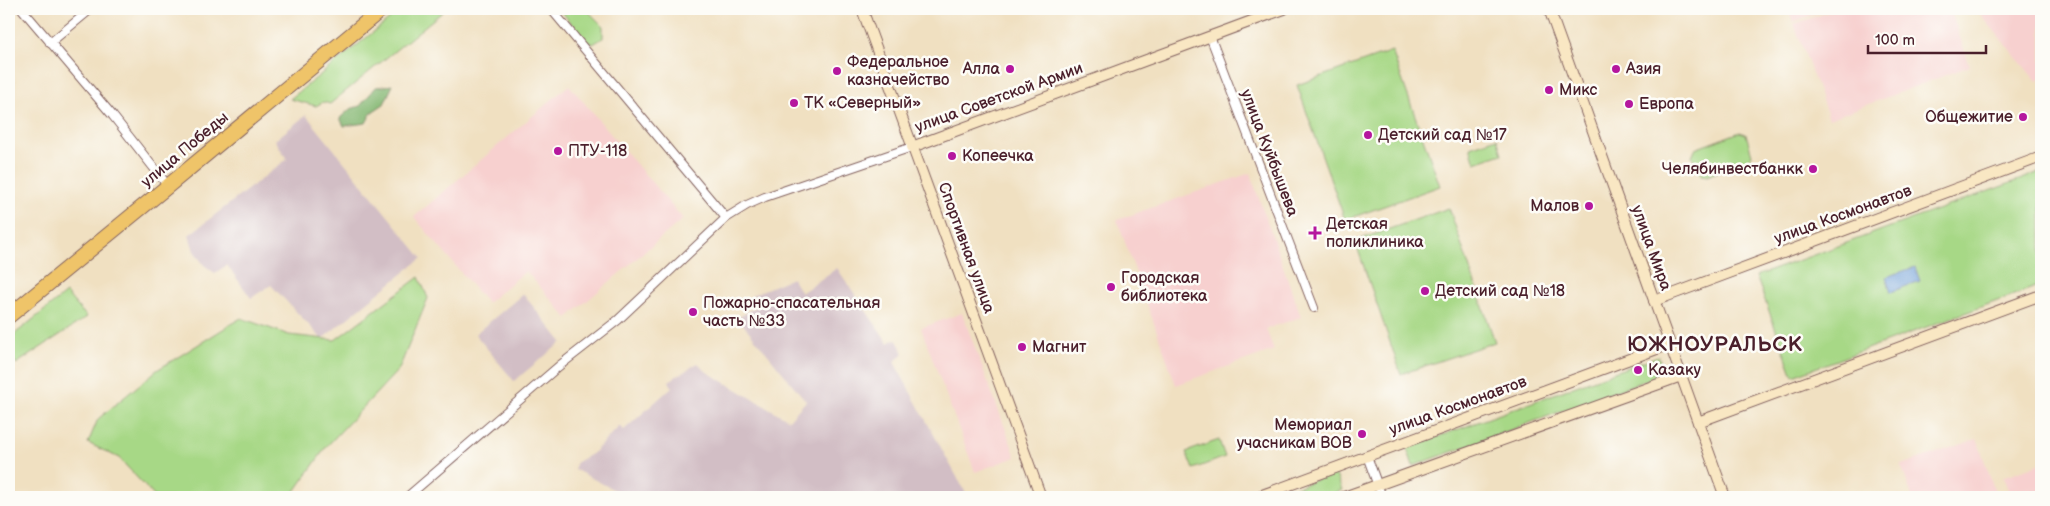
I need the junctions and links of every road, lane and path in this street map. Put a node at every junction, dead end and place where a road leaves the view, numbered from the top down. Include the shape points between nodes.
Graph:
1 (22, 9) edge
2 (91, 9) edge
3 (382, 9) edge
4 (551, 9) edge
5 (862, 9) edge
6 (1284, 9) edge
7 (1549, 9) edge
8 (1210, 36) junction
9 (50, 42) junction
10 (912, 147) junction
11 (2041, 157) edge
12 (168, 186) junction
13 (726, 218) junction
14 (2041, 295) edge
15 (1654, 301) junction
16 (1314, 308) dead end
17 (9, 316) edge
18 (1670, 344) junction
19 (1682, 376) junction
20 (1698, 422) junction
21 (1367, 456) junction
22 (1378, 485) junction
23 (407, 497) edge
24 (1041, 497) edge
25 (1257, 497) edge
26 (1344, 497) edge
27 (1382, 497) edge
28 (1725, 497) edge

1 - 9 street
2 - 9 street
3 - 12 highway, улица Победы
4 - 13 street
5 - 10 street, Спортивная улица
6 - 8 street, улица Советской Армии
7 - 15 street, улица Мира
8 - 10 street, улица Советской Армии
8 - 16 street, улица Куйбышева
9 - 12 street
10 - 13 street, улица Советской Армии via 765,197
10 - 24 street, Спортивная улица
11 - 15 street, улица Космонавтов
12 - 17 highway, улица Победы
13 - 23 street, улица Советской Армии via 618,320 559,366
14 - 20 street
15 - 18 street, улица Мира
18 - 19 street, улица Мира
18 - 21 street, улица Космонавтов
19 - 20 street, улица Мира
19 - 22 street
20 - 28 street, улица Мира
21 - 22 street
21 - 25 street, улица Космонавтов
22 - 26 street
22 - 27 street

